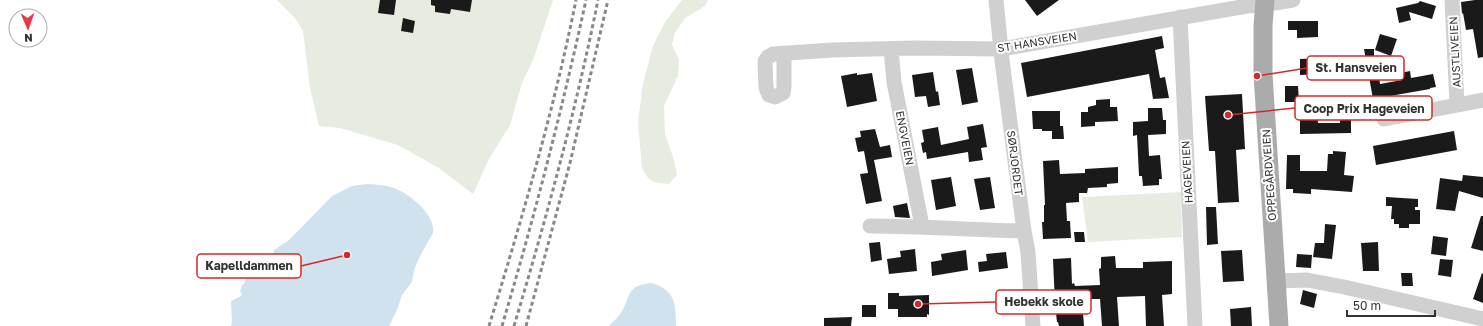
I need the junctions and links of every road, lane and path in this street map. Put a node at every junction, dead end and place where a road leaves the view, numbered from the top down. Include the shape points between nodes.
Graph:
1 (996, 0) edge
2 (1293, 0) edge
3 (1452, 0) edge
4 (1265, 2) edge
5 (1180, 17) junction
6 (892, 49) junction
7 (1001, 50) junction
8 (784, 53) dead end
9 (1483, 100) edge
10 (1457, 104) junction
11 (1384, 119) dead end
12 (870, 226) dead end
13 (922, 226) junction
14 (1024, 231) junction
15 (1276, 281) junction
16 (1483, 319) edge
17 (1033, 326) edge
18 (1195, 326) edge
19 (1279, 326) edge

1 - 7 street, SØRJORDET
2 - 4 street
3 - 10 street, AUSTLIVEIEN
4 - 5 street, ST HANSVEIEN
4 - 15 main road, OPPEGÅRDVEIEN via 1263,74
5 - 7 street, ST HANSVEIEN
5 - 18 street, HAGEVEIEN
6 - 7 street, ST HANSVEIEN
6 - 8 street, ST HANSVEIEN
6 - 13 street, ENGVEIEN via 894,82
7 - 14 street, SØRJORDET
9 - 10 street
10 - 11 street
12 - 13 street
13 - 14 street
14 - 17 street, SØRJORDET via 1028,252
15 - 16 street via 1306,280
15 - 19 main road, OPPEGÅRDVEIEN

